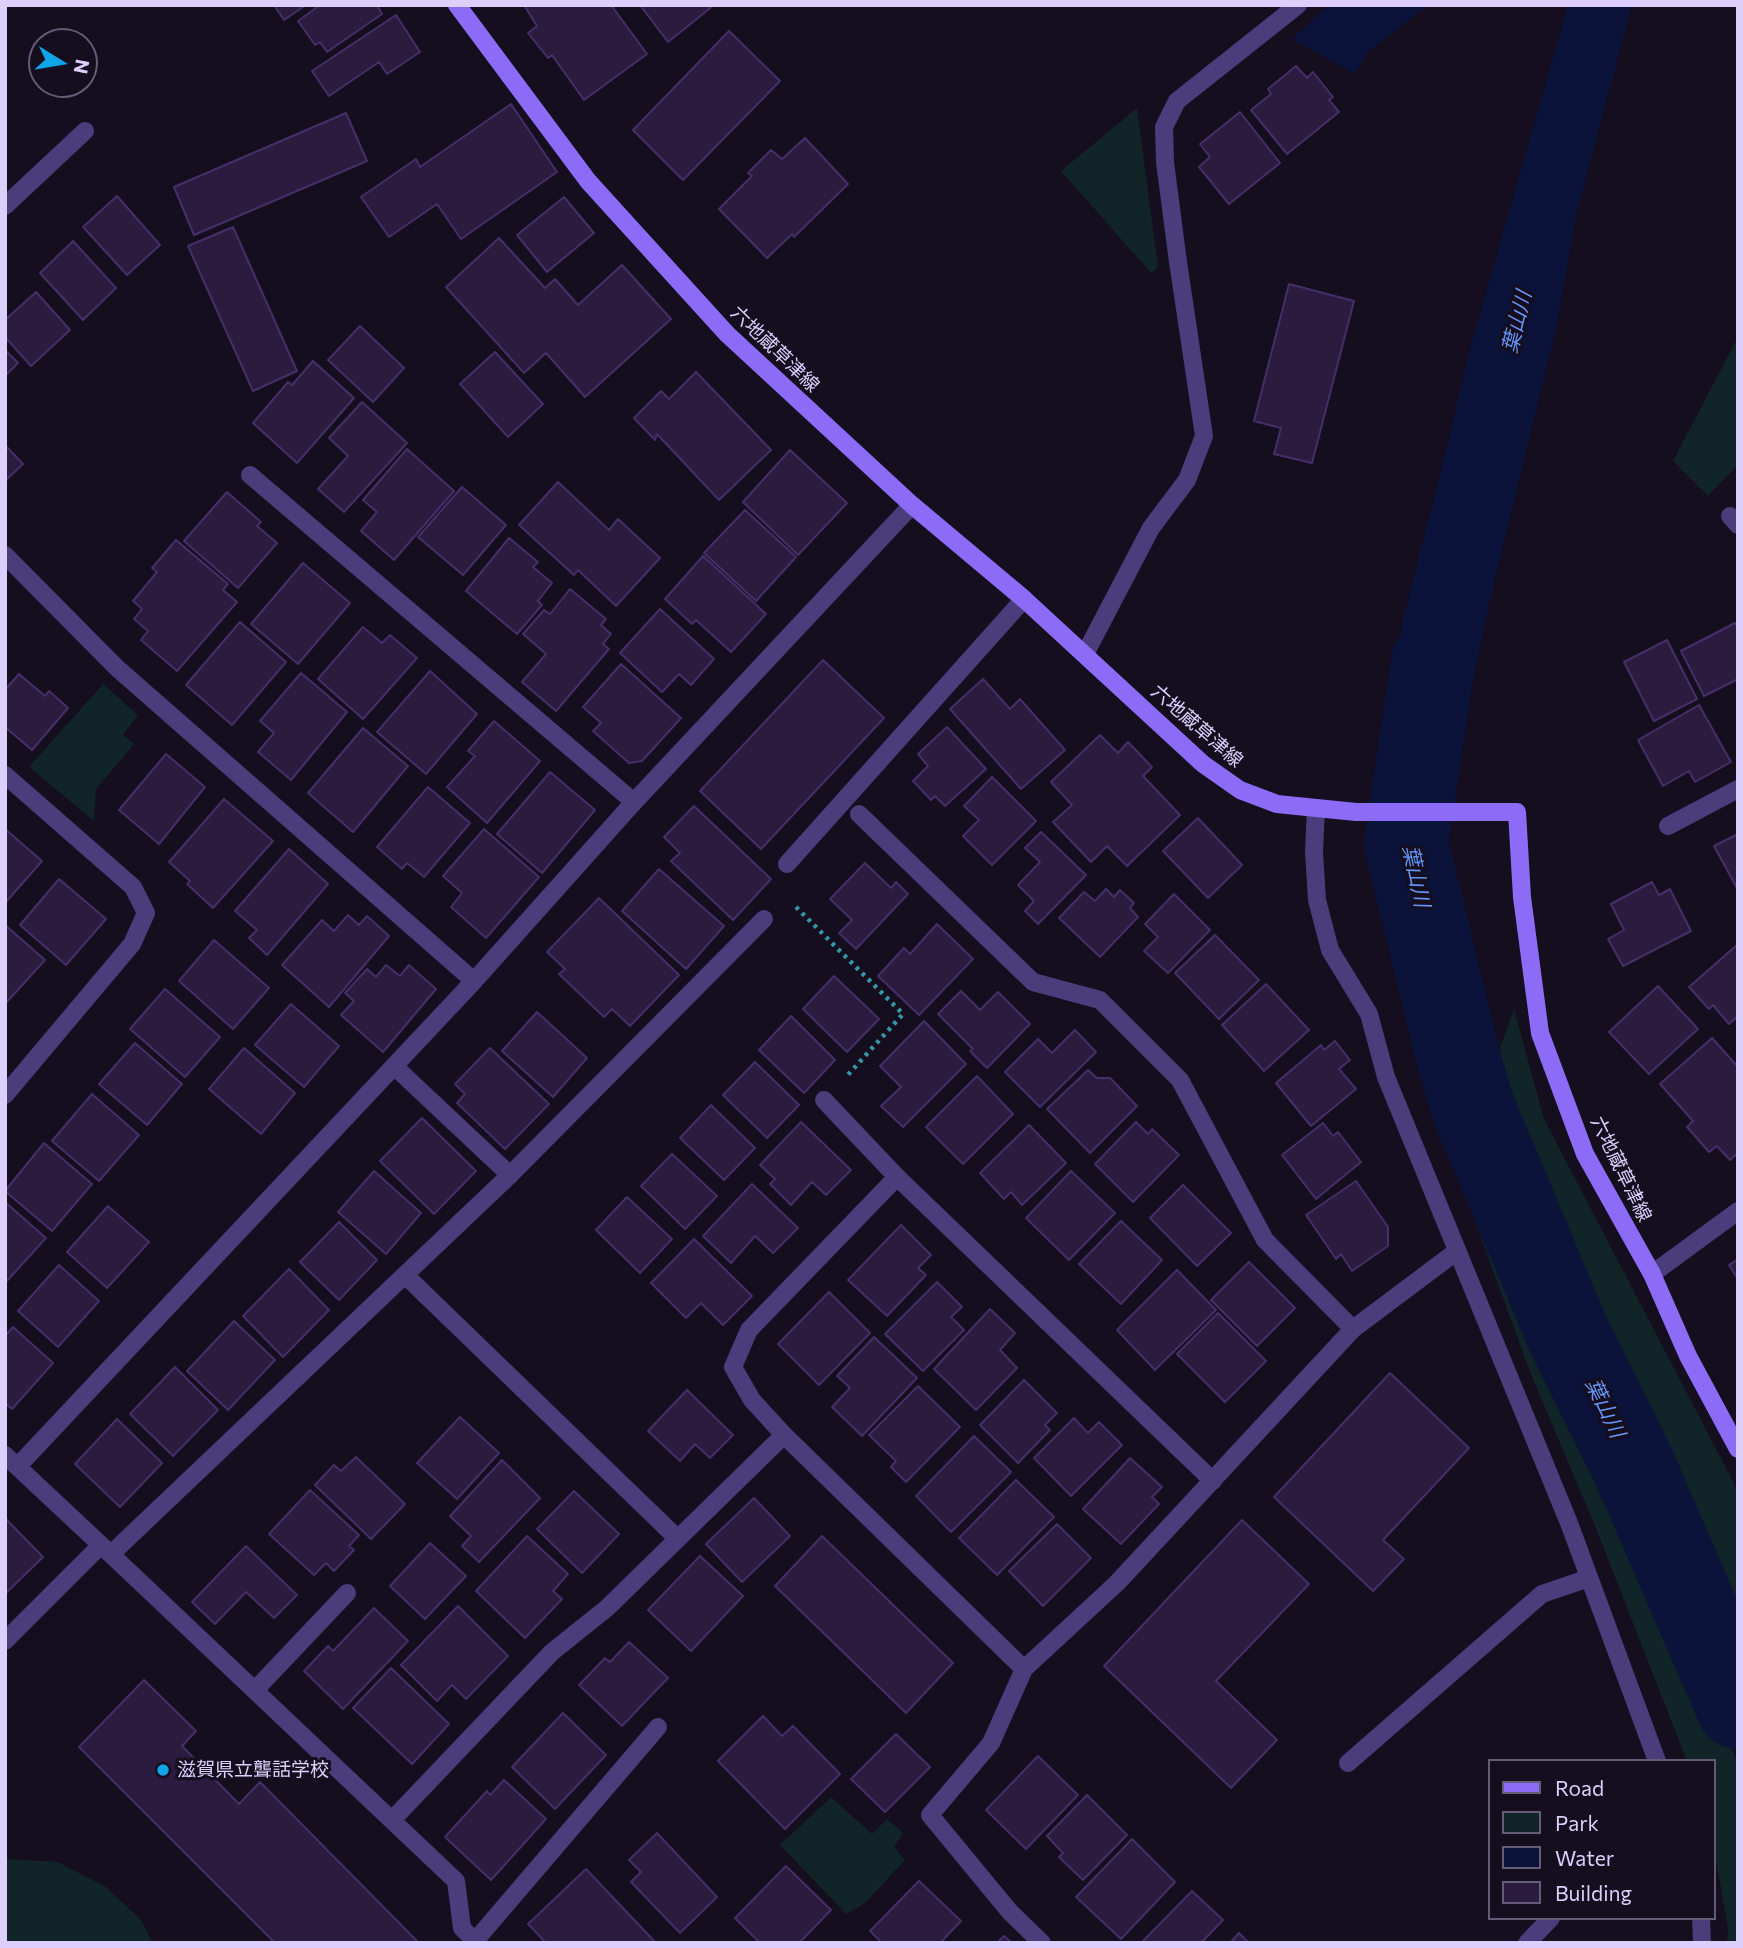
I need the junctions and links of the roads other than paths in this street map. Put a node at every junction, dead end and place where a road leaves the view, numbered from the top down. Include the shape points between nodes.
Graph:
1 (457, 5) edge
2 (1294, 6) edge
3 (85, 131) dead end
4 (5, 205) edge
5 (250, 475) dead end
6 (912, 505) junction
7 (5, 555) edge
8 (1024, 599) junction
9 (1085, 654) junction
10 (5, 775) edge
11 (1738, 789) edge
12 (634, 802) junction
13 (1316, 808) junction
14 (859, 814) dead end
15 (1668, 825) dead end
16 (787, 864) dead end
17 (764, 919) dead end
18 (474, 981) junction
19 (394, 1066) junction
20 (5, 1095) edge
21 (824, 1100) road end
22 (510, 1175) junction
23 (897, 1177) junction
24 (1738, 1211) edge
25 (1457, 1251) junction
26 (1652, 1274) junction
27 (406, 1276) junction
28 (1353, 1329) junction
29 (784, 1434) junction
30 (1738, 1449) edge
31 (11, 1461) edge
32 (1213, 1481) junction
33 (677, 1538) junction
34 (106, 1550) junction
35 (1589, 1578) junction
36 (347, 1593) dead end
37 (5, 1642) edge
38 (1024, 1669) junction
39 (255, 1690) junction
40 (659, 1727) dead end
41 (1656, 1759) edge
42 (1348, 1763) dead end
43 (393, 1819) junction
44 (1550, 1920) edge
45 (1701, 1920) edge
46 (476, 1942) edge
47 (1042, 1943) edge
48 (1527, 1943) edge
49 (1702, 1943) edge

1 - 6 main road, 六地蔵草津線 via 588,181 625,222 727,334
2 - 9 street via 1177,101 1164,127 1204,436 1187,481 1151,528
3 - 4 street
5 - 12 street
6 - 8 main road, 六地蔵草津線
6 - 12 street
7 - 18 street via 117,667
8 - 9 main road, 六地蔵草津線
8 - 16 street
9 - 13 main road, 六地蔵草津線 via 1203,764 1240,790 1277,804
10 - 20 street via 133,887 146,913 132,944
11 - 15 street
12 - 18 street
13 - 25 street via 1317,900 1330,950 1369,1014 1386,1077
13 - 26 main road, 六地蔵草津線 via 1517,812 1521,897 1541,1033 1586,1154
14 - 28 street via 1034,982 1100,1000 1180,1080 1265,1240
17 - 22 street
18 - 19 street
19 - 22 street
19 - 31 street
21 - 23 street
22 - 27 street
23 - 29 street via 749,1330 733,1367 752,1400
23 - 32 street
24 - 26 street
25 - 28 street
25 - 35 street
26 - 30 main road, 六地蔵草津線 via 1688,1356
27 - 33 street
27 - 34 street
28 - 32 street
29 - 33 street
29 - 38 street
31 - 34 street
32 - 38 street via 1117,1583
33 - 43 street via 607,1608 552,1653
34 - 37 street
34 - 39 street
35 - 41 street
35 - 42 street via 1542,1594
36 - 39 street
38 - 47 street via 991,1743 930,1815 1010,1912
39 - 43 street
40 - 46 street
43 - 46 street via 456,1881 462,1928
44 - 48 street
45 - 49 street

